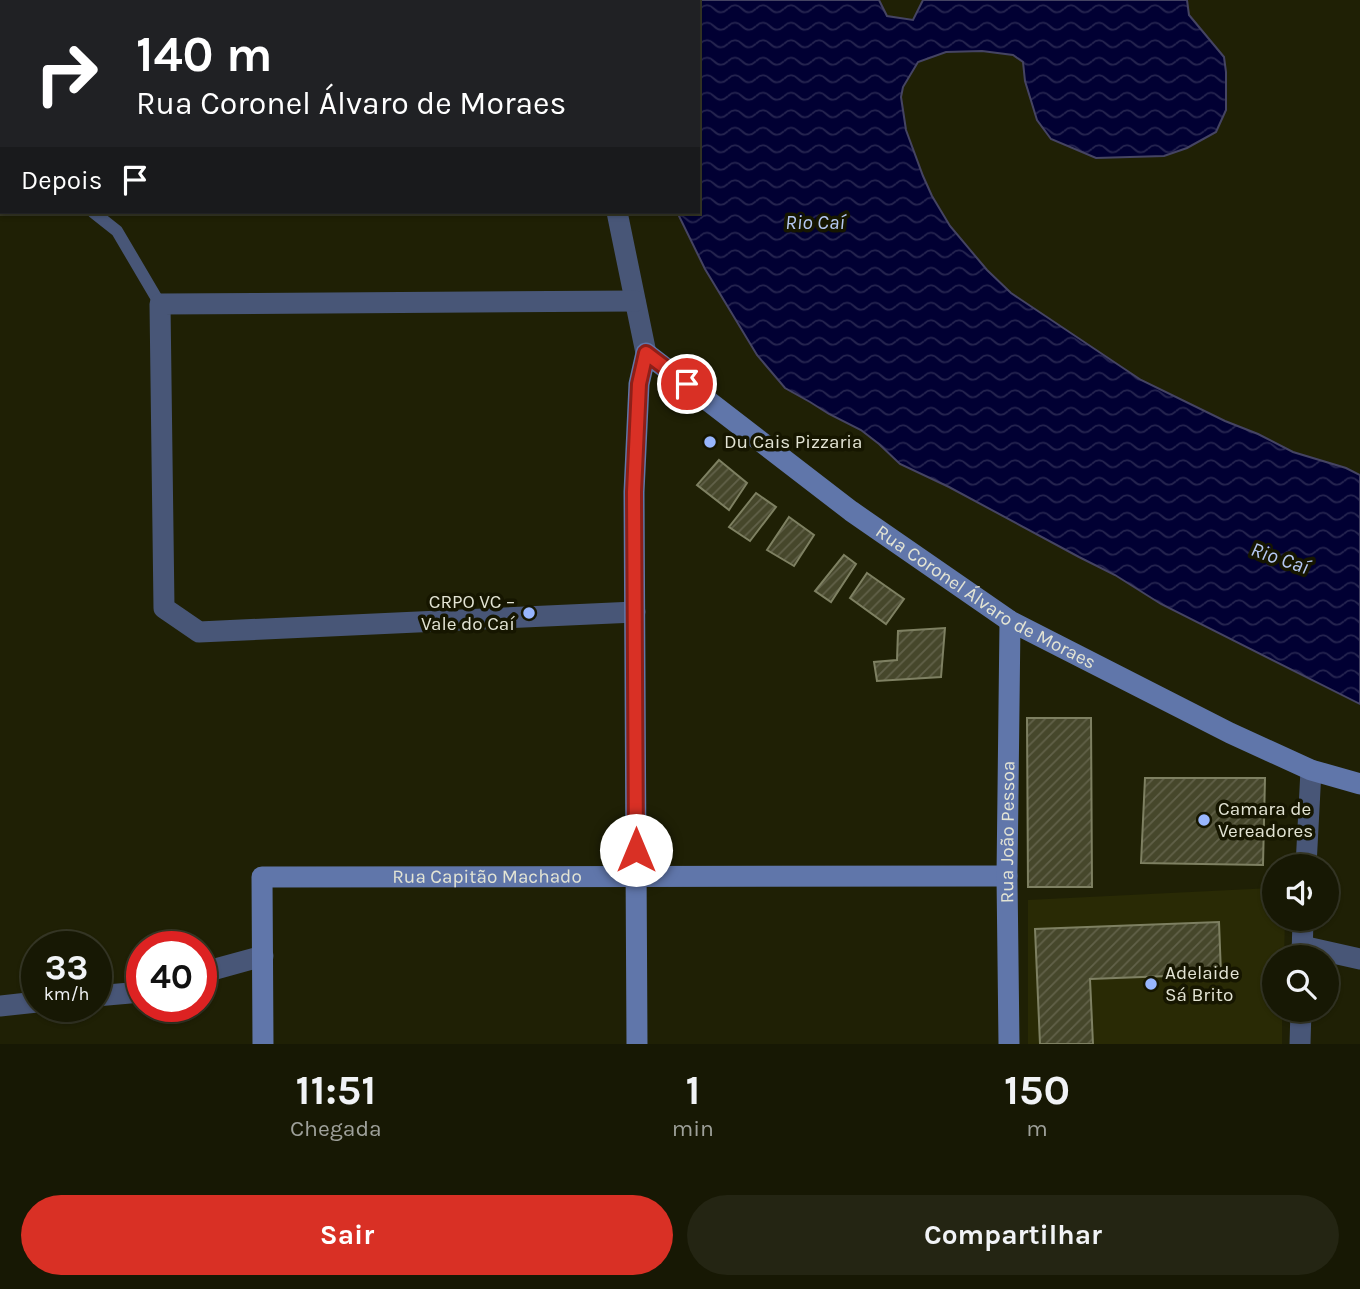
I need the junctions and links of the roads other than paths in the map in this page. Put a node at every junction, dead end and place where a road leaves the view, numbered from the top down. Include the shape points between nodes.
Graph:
1 (96, 214) edge
2 (617, 214) edge
3 (635, 301) junction
4 (160, 304) junction
5 (646, 353) junction
6 (635, 612) junction
7 (1010, 621) junction
8 (1311, 770) junction
9 (1360, 784) edge
10 (1307, 854) edge
11 (1007, 876) junction
12 (637, 877) junction
13 (263, 956) junction
14 (1339, 956) edge
15 (1360, 959) edge
16 (217, 969) edge
17 (21, 1004) edge
18 (0, 1006) edge
19 (1301, 1022) edge
20 (263, 1044) edge
21 (637, 1044) edge
22 (1009, 1044) edge
23 (1300, 1044) edge

1 - 4 lane via 117,231
2 - 3 street
3 - 4 street
3 - 5 street
4 - 6 street via 164,608 199,632
5 - 6 street via 639,384 635,465
5 - 7 street, Rua Coronel Álvaro de Moraes via 851,511
6 - 12 street
7 - 8 street, Rua Coronel Álvaro de Moraes
7 - 11 street, Rua João Pessoa
8 - 9 street, Rua Coronel Álvaro de Moraes
8 - 10 street
11 - 12 street, Rua Capitão Machado
11 - 22 street, Rua João Pessoa
12 - 13 street, Rua Capitão Machado via 262,877
12 - 21 street
13 - 16 street
13 - 20 street
14 - 15 street
17 - 18 street
19 - 23 street

